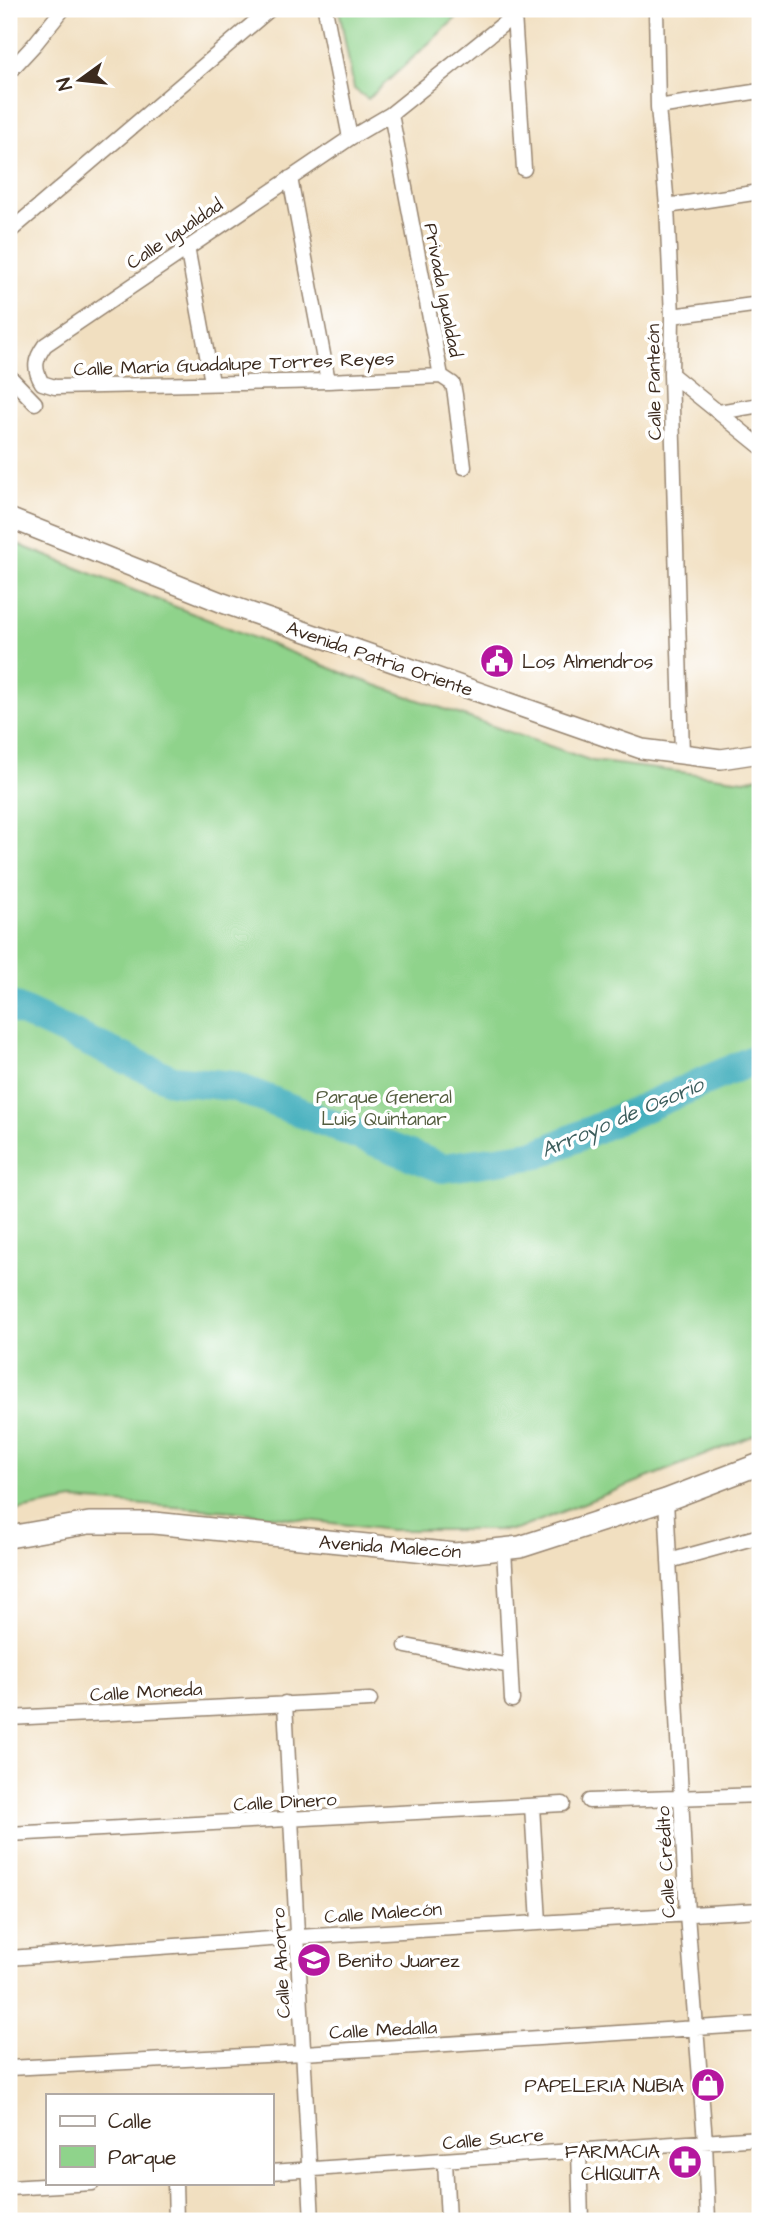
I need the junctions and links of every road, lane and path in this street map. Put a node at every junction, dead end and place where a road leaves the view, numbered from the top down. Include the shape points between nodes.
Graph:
1 (63, 9) edge
2 (270, 9) edge
3 (325, 9) edge
4 (656, 9) edge
5 (518, 12) edge
6 (9, 72) edge
7 (760, 91) edge
8 (658, 107) junction
9 (391, 114) junction
10 (350, 138) junction
11 (523, 169) dead end
12 (290, 178) junction
13 (760, 192) edge
14 (667, 206) junction
15 (9, 232) edge
16 (187, 247) junction
17 (760, 304) edge
18 (672, 316) junction
19 (35, 372) joint
20 (671, 374) junction
21 (9, 376) edge
22 (441, 376) junction
23 (328, 381) junction
24 (212, 382) junction
25 (35, 403) dead end
26 (760, 405) edge
27 (719, 412) junction
28 (760, 446) edge
29 (464, 467) dead end
30 (9, 517) edge
31 (760, 753) edge
32 (682, 754) junction
33 (760, 1464) edge
34 (666, 1500) junction
35 (760, 1536) edge
36 (9, 1537) edge
37 (504, 1549) junction
38 (669, 1561) junction
39 (406, 1646) dead end
40 (510, 1666) junction
41 (370, 1700) dead end
42 (512, 1700) dead end
43 (285, 1703) junction
44 (9, 1718) edge
45 (760, 1795) edge
46 (682, 1797) junction
47 (589, 1801) dead end
48 (563, 1804) dead end
49 (532, 1806) junction
50 (291, 1820) junction
51 (9, 1835) edge
52 (760, 1910) edge
53 (687, 1915) junction
54 (539, 1922) junction
55 (298, 1937) junction
56 (9, 1958) edge
57 (760, 2024) edge
58 (696, 2029) junction
59 (304, 2053) junction
60 (9, 2068) edge
61 (760, 2138) edge
62 (705, 2141) junction
63 (579, 2150) junction
64 (445, 2161) junction
65 (310, 2169) junction
66 (273, 2172) edge
67 (75, 2184) edge
68 (175, 2184) edge
69 (9, 2188) edge
70 (176, 2221) edge
71 (312, 2221) edge
72 (448, 2221) edge
73 (582, 2221) edge
74 (708, 2221) edge

1 - 6 street
2 - 15 street
3 - 10 street
4 - 8 street, Calle Panteón
5 - 9 street, Calle Igualdad
5 - 11 street
7 - 8 street
8 - 14 street, Calle Panteón
9 - 10 street, Calle Igualdad
9 - 22 street, Privada Igualdad
10 - 12 street, Calle Igualdad
12 - 16 street, Calle Igualdad
12 - 23 street
13 - 14 street
14 - 18 street, Calle Panteón
16 - 19 street, Calle Igualdad via 45,345 36,357
16 - 24 street
17 - 18 street
18 - 20 street, Calle Panteón
19 - 24 street, Calle María Guadalupe Torres Reyes via 42,383 55,387
20 - 27 street
20 - 32 street, Calle Panteón
21 - 25 street
22 - 23 street, Calle María Guadalupe Torres Reyes
22 - 29 street, Privada Igualdad via 453,384
23 - 24 street, Calle María Guadalupe Torres Reyes
26 - 27 street
27 - 28 street
30 - 32 street, Avenida Patria Oriente via 223,603 642,749
31 - 32 street, Avenida Patria Oriente via 721,759
33 - 34 main road, Avenida Malecón
34 - 37 main road, Avenida Malecón
34 - 38 street, Calle Crédito
35 - 38 street
36 - 37 main road, Avenida Malecón via 89,1522 154,1523 455,1553
37 - 40 street
38 - 46 street, Calle Crédito
39 - 40 street
40 - 42 street
41 - 43 street, Calle Moneda
43 - 44 street, Calle Moneda
43 - 50 street, Calle Ahorro
45 - 46 street
46 - 47 street
46 - 53 street, Calle Crédito
48 - 49 street, Calle Dinero
49 - 50 street, Calle Dinero
49 - 54 street
50 - 51 street, Calle Dinero
50 - 55 street, Calle Ahorro
52 - 53 street, Calle Malecón
53 - 54 street, Calle Malecón
53 - 58 street, Calle Crédito
54 - 55 street, Calle Malecón
55 - 56 street, Calle Malecón
55 - 59 street, Calle Ahorro
57 - 58 street, Calle Medalla
58 - 59 street, Calle Medalla
58 - 62 street, Calle Crédito
59 - 60 street, Calle Medalla
59 - 65 street, Calle Ahorro
61 - 62 street, Calle Sucre
62 - 63 street, Calle Sucre
62 - 74 street, Calle Crédito
63 - 64 street, Calle Sucre
63 - 73 street
64 - 65 street, Calle Sucre
64 - 72 street
65 - 66 street, Calle Sucre
65 - 71 street, Calle Ahorro
67 - 69 street
68 - 70 street

